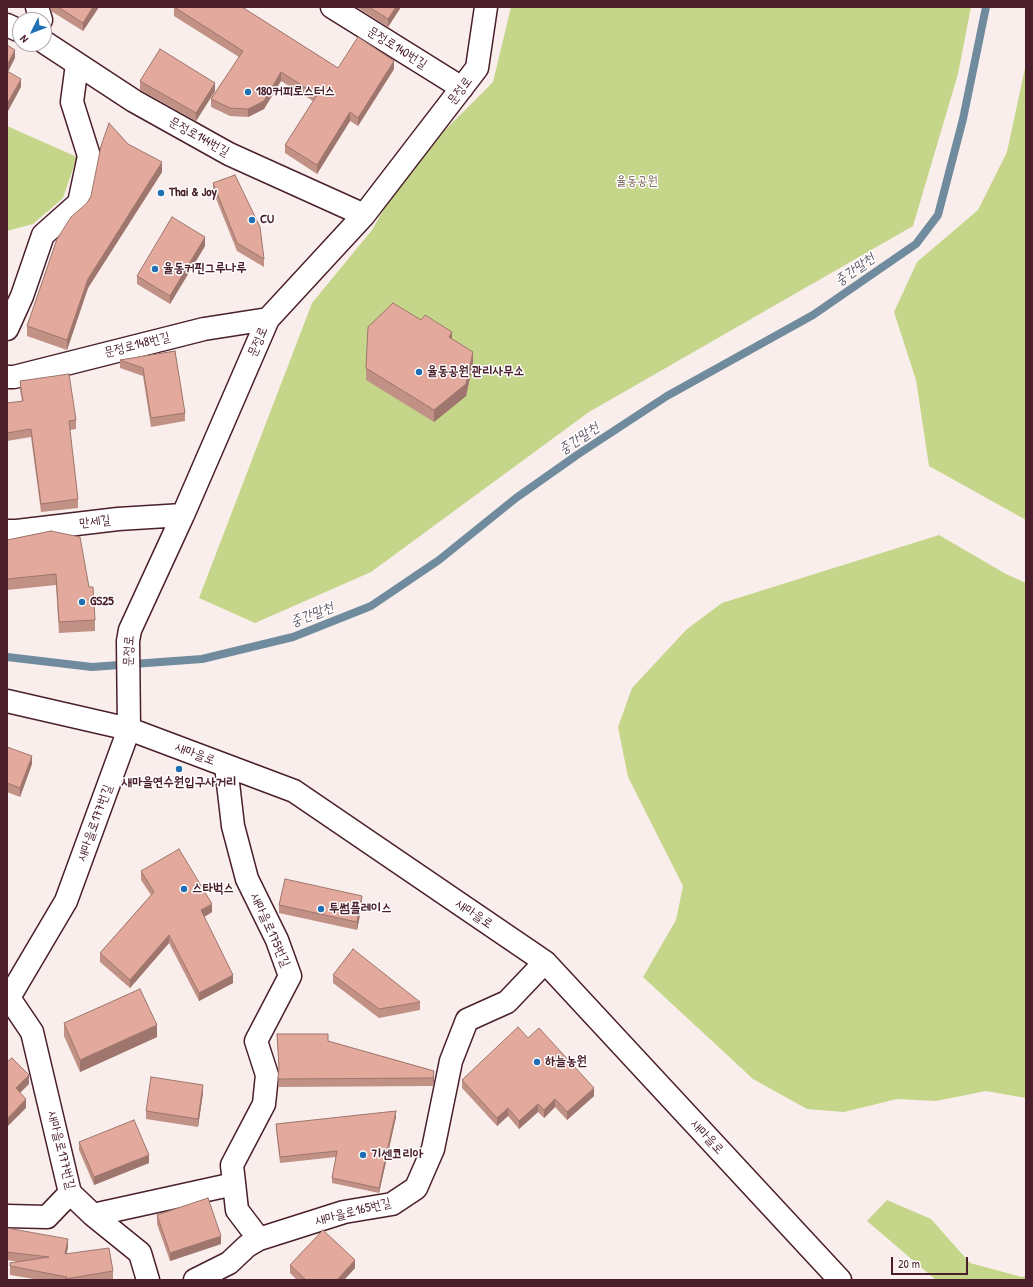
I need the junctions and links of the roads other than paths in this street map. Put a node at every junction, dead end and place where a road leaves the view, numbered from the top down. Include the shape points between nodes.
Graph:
1 (332, 7) edge
2 (486, 7) edge
3 (52, 43) edge
4 (77, 64) junction
5 (462, 88) junction
6 (364, 215) junction
7 (268, 319) junction
8 (7, 329) edge
9 (7, 377) edge
10 (184, 515) junction
11 (7, 530) edge
12 (7, 701) edge
13 (130, 729) junction
14 (226, 766) junction
15 (545, 962) junction
16 (8, 999) edge
17 (234, 1184) junction
18 (70, 1193) junction
19 (93, 1215) junction
20 (7, 1216) edge
21 (259, 1238) junction
22 (148, 1280) edge
23 (195, 1280) edge
24 (840, 1280) edge

1 - 5 street, 문정로140번길
2 - 5 street, 문정로 via 478,68
3 - 4 street, 문정로144번길
4 - 6 street, 문정로144번길 via 134,101 228,154
4 - 8 street via 72,102 89,156 79,203 43,235 22,296
5 - 6 street, 문정로
6 - 7 street, 문정로
7 - 9 street, 문정로148번길 via 204,329
7 - 10 street, 문정로
10 - 11 street, 만세길
10 - 13 street, 문정로 via 130,630
12 - 13 street, 새마을로
13 - 14 street, 새마을로
13 - 16 street, 새마을로177번길 via 66,901
14 - 15 street, 새마을로 via 294,791
14 - 17 street, 새마을로175번길 via 233,826 247,879 277,940 290,976 256,1041 267,1075 264,1104 232,1166
15 - 21 street, 새마을로165번길 via 507,1002 467,1020 451,1061 433,1149 416,1188 392,1204 344,1212
15 - 24 street, 새마을로
16 - 18 street, 새마을로177번길 via 32,1032
17 - 19 street
17 - 21 street, 새마을로175번길 via 237,1210
18 - 19 street, 새마을로177번길
18 - 20 street via 47,1217
19 - 22 street, 새마을로177번길 via 140,1253
21 - 23 street, 새마을로165번길 via 229,1263

